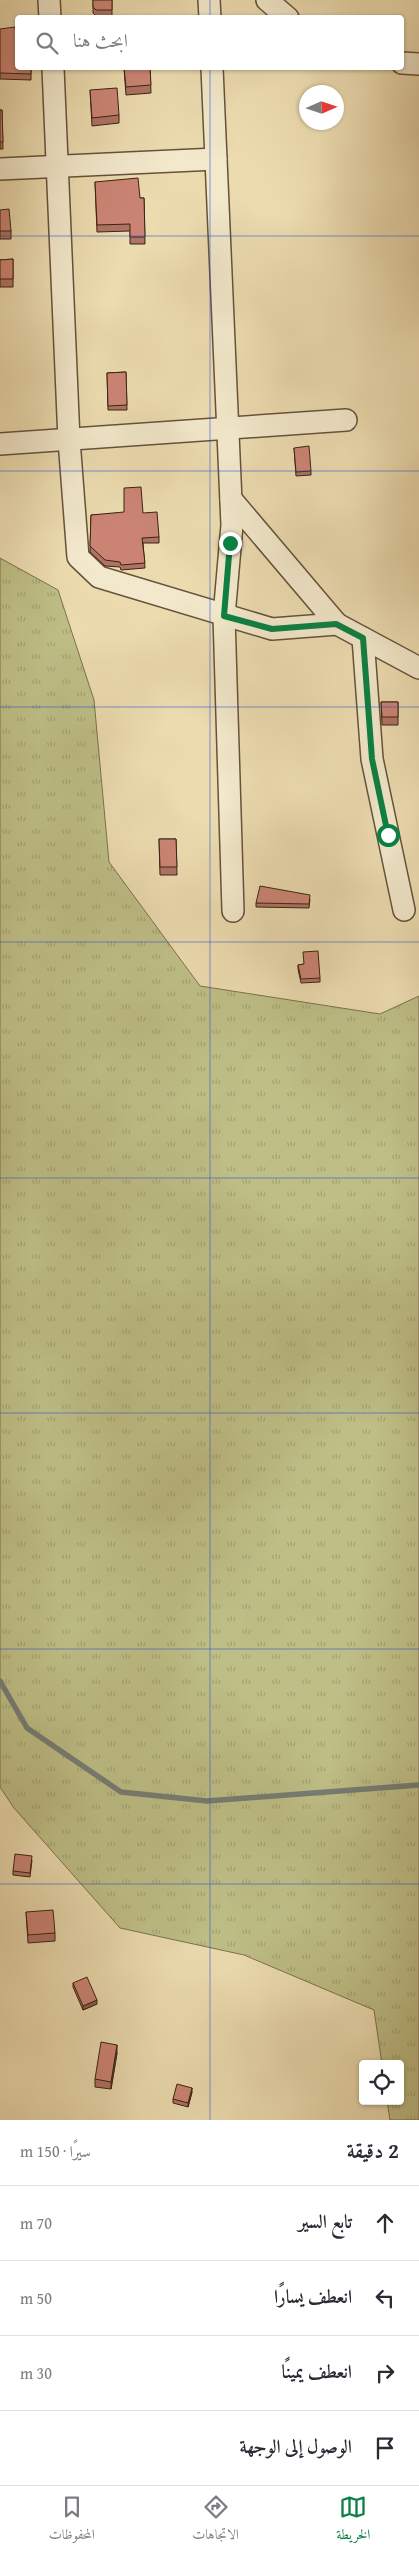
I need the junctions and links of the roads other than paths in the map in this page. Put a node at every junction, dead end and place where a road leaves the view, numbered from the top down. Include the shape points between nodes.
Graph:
1 (49, 0) edge
2 (209, 0) edge
3 (267, 0) edge
4 (50, 15) edge
5 (210, 15) edge
6 (284, 15) edge
7 (404, 64) edge
8 (419, 64) edge
9 (53, 70) edge
10 (212, 70) edge
11 (216, 159) junction
12 (59, 166) junction
13 (0, 169) edge
14 (346, 420) dead end
15 (229, 428) junction
16 (69, 440) junction
17 (0, 444) edge
18 (231, 499) junction
19 (224, 616) junction
20 (336, 624) junction
21 (363, 638) junction
22 (419, 668) edge
23 (404, 910) dead end
24 (233, 911) dead end

1 - 4 street
2 - 5 street
3 - 6 street
7 - 8 street
9 - 12 street
10 - 11 street
11 - 12 street
11 - 15 street
12 - 13 street
12 - 16 street
14 - 15 street
15 - 16 street
15 - 18 street
16 - 17 street
16 - 19 street via 78,557 99,577
18 - 19 street via 232,525
18 - 20 street
19 - 20 street via 272,629
19 - 24 street
20 - 21 street
21 - 22 street
21 - 23 street via 372,759

